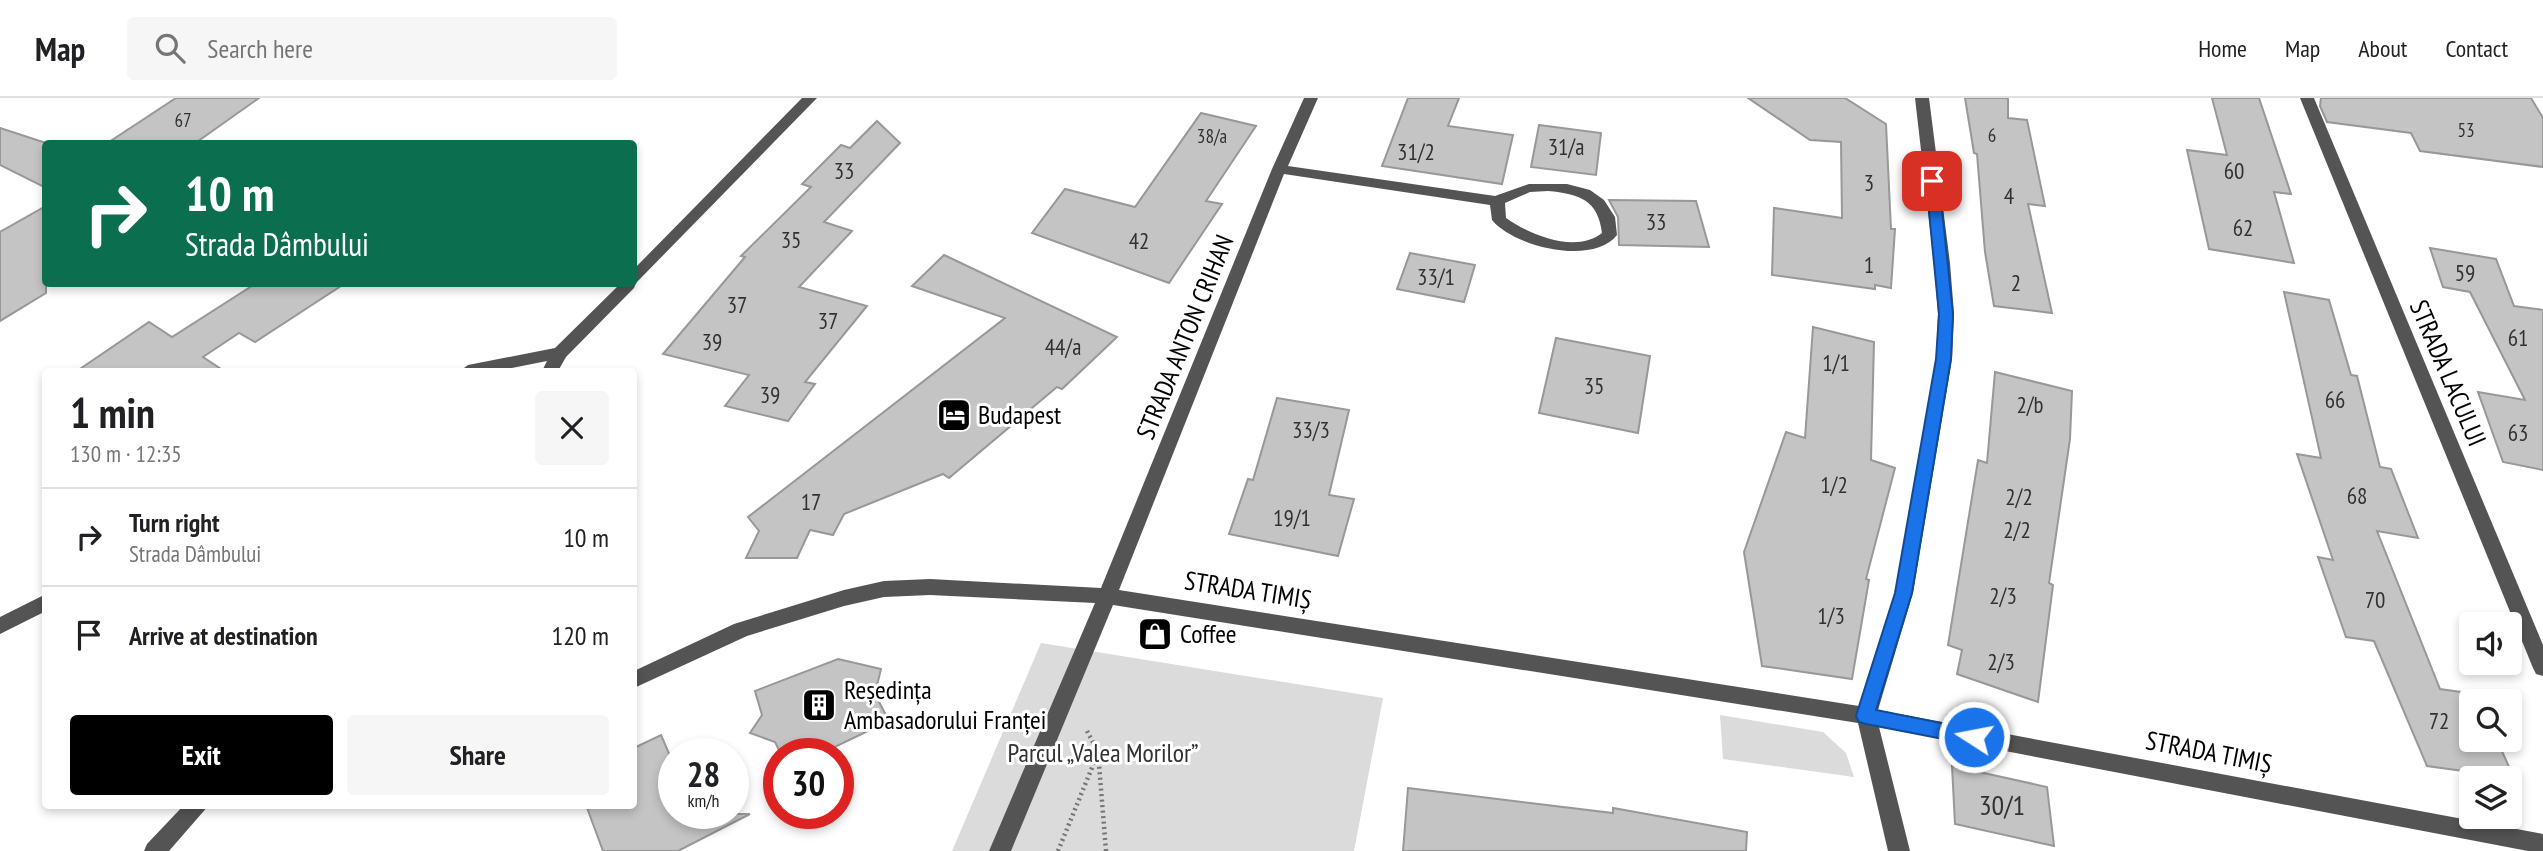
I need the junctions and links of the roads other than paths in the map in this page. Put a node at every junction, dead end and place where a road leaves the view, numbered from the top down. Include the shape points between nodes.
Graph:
1 (810, 98) edge
2 (1311, 98) edge
3 (1922, 98) edge
4 (2307, 98) edge
5 (1279, 169) junction
6 (1497, 201) junction
7 (637, 275) edge
8 (625, 287) edge
9 (560, 353) junction
10 (483, 368) edge
11 (552, 368) edge
12 (1107, 596) junction
13 (42, 604) edge
14 (0, 626) edge
15 (2543, 668) edge
16 (637, 679) edge
17 (1866, 716) junction
18 (194, 809) edge
19 (2543, 844) edge
20 (155, 851) edge
21 (1000, 851) edge
22 (1899, 851) edge

1 - 7 street
2 - 5 street, STRADA ANTON CRIHAN
3 - 17 street via 1942,263 1944,359 1904,593
4 - 15 street, STRADA LACULUI
5 - 6 street
5 - 12 street, STRADA ANTON CRIHAN
6 - 6 street via 1499,220 1524,237 1593,247 1604,244 1611,235 1605,206 1586,193 1524,189
8 - 9 street
9 - 10 street
9 - 11 street
12 - 16 street, STRADA TIMIȘ via 884,589 741,630
12 - 17 street, STRADA TIMIȘ
12 - 21 street, STRADA ANTON CRIHAN
13 - 14 street
17 - 19 street, STRADA TIMIȘ
17 - 22 street
18 - 20 street

